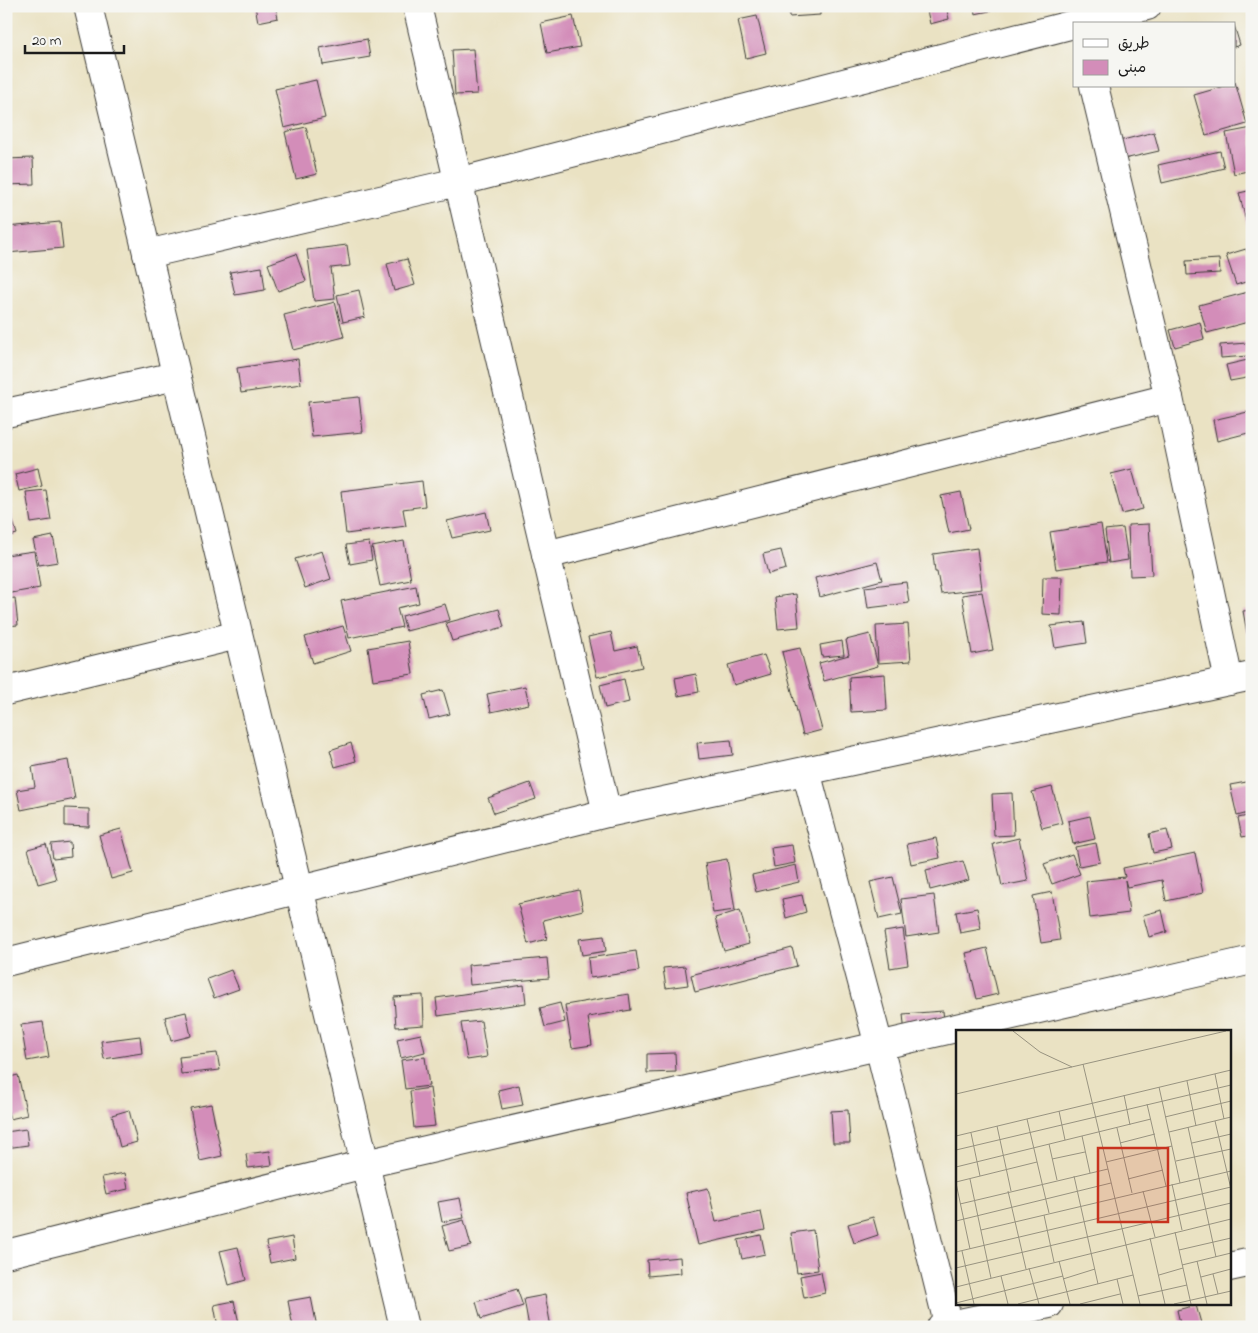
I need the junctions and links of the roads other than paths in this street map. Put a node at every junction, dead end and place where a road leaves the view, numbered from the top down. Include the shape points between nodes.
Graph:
1 (88, 6) edge
2 (417, 6) edge
3 (1147, 6) edge
4 (1077, 20) edge
5 (1094, 88) edge
6 (458, 182) junction
7 (147, 254) junction
8 (176, 376) junction
9 (1169, 398) junction
10 (6, 413) edge
11 (546, 555) junction
12 (238, 635) junction
13 (1240, 678) edge
14 (6, 691) edge
15 (806, 771) junction
16 (607, 814) junction
17 (300, 891) junction
18 (1252, 960) edge
19 (6, 962) edge
20 (879, 1046) junction
21 (365, 1164) junction
22 (6, 1254) edge
23 (1252, 1262) edge
24 (1230, 1267) edge
25 (1039, 1306) edge
26 (946, 1326) edge
27 (404, 1327) edge

1 - 7 street
2 - 6 street
3 - 4 street
4 - 6 street
5 - 9 street
6 - 7 street
6 - 11 street
7 - 8 street
8 - 10 street
8 - 12 street
9 - 11 street
9 - 13 street
11 - 16 street
12 - 14 street
12 - 17 street
13 - 15 street
15 - 16 street
15 - 20 street
16 - 17 street
17 - 19 street
17 - 21 street
18 - 20 street
20 - 21 street
20 - 26 street
21 - 22 street
21 - 27 street
23 - 24 street
25 - 26 street

